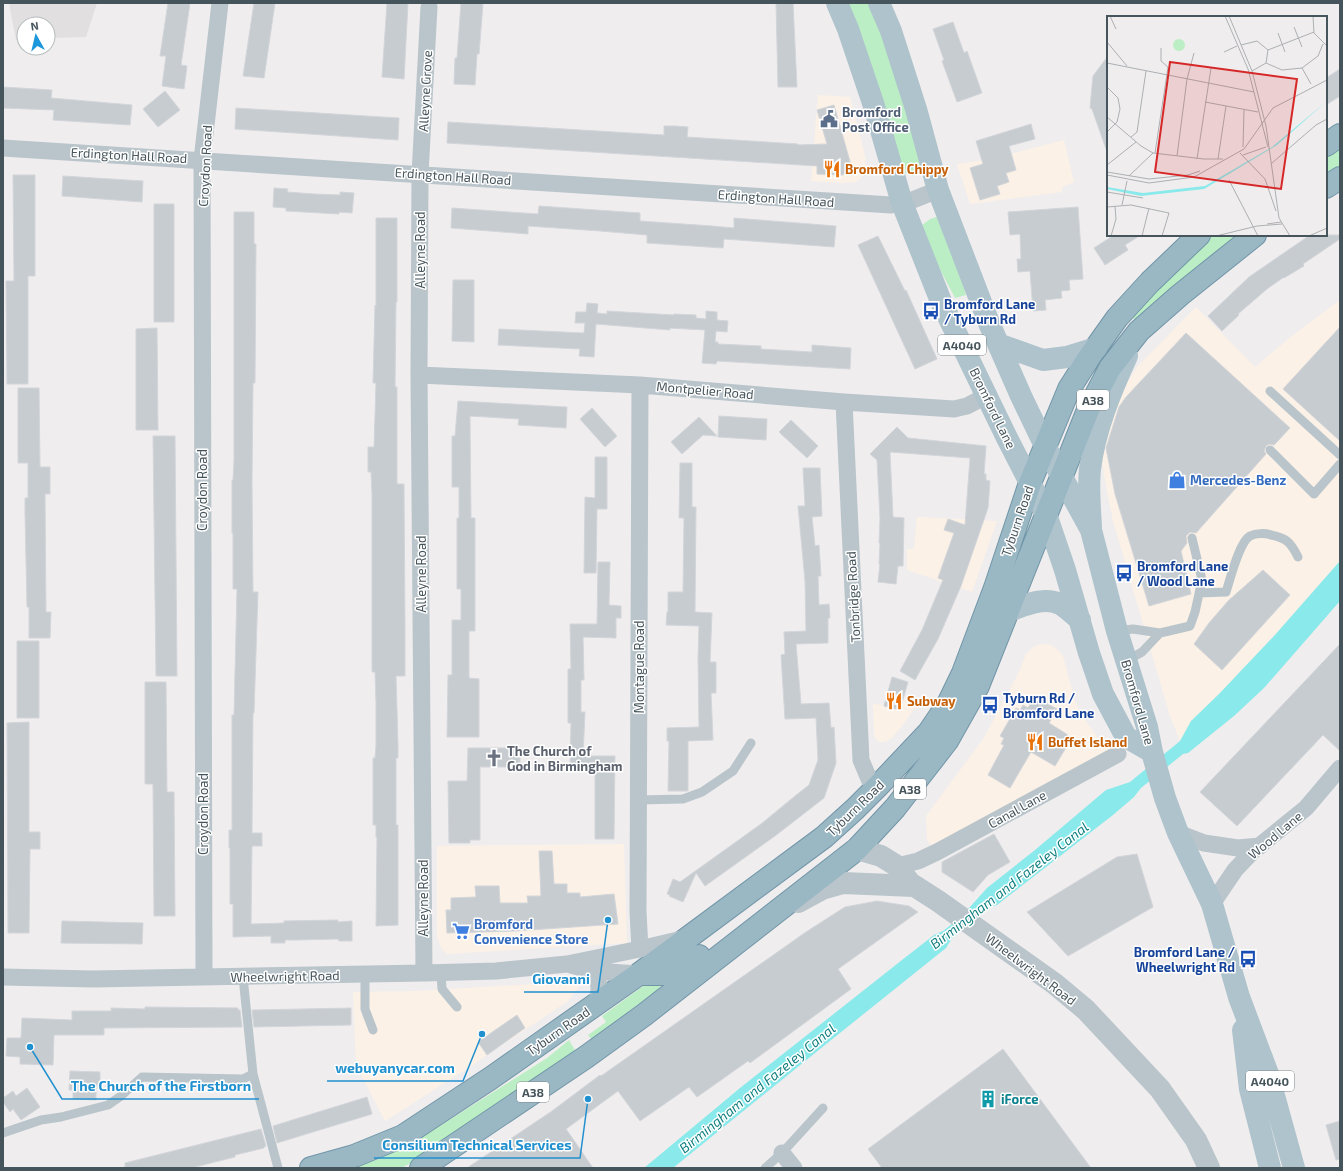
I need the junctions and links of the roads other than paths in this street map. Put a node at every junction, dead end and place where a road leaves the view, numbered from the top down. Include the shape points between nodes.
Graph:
1 (220, 3) edge
2 (837, 3) edge
3 (879, 3) edge
4 (429, 7) dead end
5 (1340, 136) edge
6 (1327, 144) edge
7 (3, 148) edge
8 (202, 160) junction
9 (420, 174) junction
10 (1340, 178) edge
11 (1327, 186) edge
12 (938, 190) junction
13 (902, 203) junction
14 (1198, 236) edge
15 (1254, 236) edge
16 (1138, 331) junction
17 (998, 344) junction
18 (1096, 348) junction
19 (419, 376) junction
20 (640, 385) junction
21 (1270, 391) dead end
22 (986, 396) junction
23 (844, 402) junction
24 (1045, 446) junction
25 (1270, 450) dead end
26 (1340, 455) edge
27 (1340, 464) edge
28 (1061, 477) junction
29 (1030, 483) junction
30 (1046, 514) junction
31 (1091, 530) junction
32 (1192, 538) dead end
33 (1298, 557) dead end
34 (1199, 593) junction
35 (1008, 611) junction
36 (1080, 620) junction
37 (1117, 631) junction
38 (1160, 633) junction
39 (1126, 660) junction
40 (751, 744) dead end
41 (1122, 745) junction
42 (1152, 752) junction
43 (1340, 768) edge
44 (878, 786) junction
45 (638, 800) junction
46 (1178, 833) junction
47 (1260, 846) junction
48 (857, 849) junction
49 (897, 866) junction
50 (914, 886) junction
51 (1212, 904) junction
52 (770, 917) junction
53 (711, 921) junction
54 (690, 937) junction
55 (640, 949) junction
56 (566, 964) junction
57 (593, 971) junction
58 (441, 973) junction
59 (365, 974) junction
60 (424, 974) junction
61 (639, 974) junction
62 (243, 976) junction
63 (3, 977) edge
64 (204, 977) junction
65 (1239, 997) junction
66 (596, 1005) junction
67 (457, 1007) dead end
68 (373, 1030) dead end
69 (254, 1074) junction
70 (823, 1108) dead end
71 (3, 1133) edge
72 (1196, 1140) junction
73 (782, 1153) junction
74 (1263, 1162) edge
75 (278, 1168) edge
76 (311, 1168) edge
77 (421, 1168) edge
78 (765, 1168) edge
79 (794, 1168) edge
80 (1210, 1168) edge
81 (1223, 1168) edge
82 (1294, 1168) edge

1 - 8 street, Croydon Road
2 - 13 main road, Bromford Lane / A4040 via 874,106
3 - 12 main road, Bromford Lane / A4040 via 891,31 916,109
4 - 9 street, Alleyne Grove
5 - 6 highway
7 - 8 street, Erdington Hall Road
8 - 9 street, Erdington Hall Road
8 - 64 street, Croydon Road
9 - 13 street, Erdington Hall Road via 891,205
9 - 19 street, Alleyne Road
10 - 11 highway
12 - 13 street, Erdington Hall Road
12 - 17 main road, Bromford Lane / A4040
13 - 22 main road, Bromford Lane / A4040 via 942,304
14 - 18 highway, Tyburn Road / A38 via 1126,308
15 - 16 highway, Tyburn Road / A38
16 - 28 highway, Tyburn Road / A38 via 1110,368 1088,410
16 - 31 main road via 1115,382 1097,432 1090,470
17 - 18 main road via 1043,360
17 - 24 main road, Bromford Lane / A4040
18 - 24 highway, Tyburn Road / A38 via 1069,389
19 - 20 street, Montpelier Road
19 - 60 street, Alleyne Road
20 - 23 street, Montpelier Road
20 - 45 street, Montague Road
21 - 26 lane
22 - 23 street, Montpelier Road via 968,406 954,409
22 - 29 main road, Bromford Lane / A4040
23 - 44 street, Tonbridge Road via 861,760 868,779
24 - 28 main road, Bromford Lane / A4040
24 - 29 highway, Tyburn Road / A38
25 - 27 lane via 1314,494
28 - 30 highway, Tyburn Road / A38
28 - 31 main road, Bromford Lane / A4040
29 - 30 main road, Bromford Lane / A4040
29 - 44 highway, Tyburn Road / A38 via 995,588 963,673 948,704 929,732
30 - 35 highway, Tyburn Road / A38
30 - 36 main road, Bromford Lane / A4040
31 - 37 main road, Bromford Lane / A4040
32 - 34 lane via 1202,580
33 - 34 lane via 1291,543 1278,536 1264,533 1250,536 1242,545 1226,592
34 - 38 lane via 1190,626
35 - 36 main road via 1042,601 1054,602
35 - 48 highway, Tyburn Road / A38 via 978,686 947,741 895,808
36 - 41 main road, Bromford Lane / A4040
37 - 38 lane via 1133,629
37 - 39 main road, Bromford Lane / A4040
38 - 39 lane via 1142,652
39 - 42 main road, Bromford Lane / A4040
40 - 45 lane via 733,770 702,792 682,799
41 - 42 main road, Bromford Lane
41 - 49 street, Canal Lane via 938,852 918,861
42 - 46 main road, Bromford Lane / A4040
43 - 47 street, Wood Lane via 1306,808
44 - 53 highway, Tyburn Road / A38 via 824,837
45 - 55 street, Montague Road
46 - 47 street via 1218,845 1238,848
46 - 51 main road, Bromford Lane / A4040
47 - 51 street, Wood Lane via 1235,870
48 - 49 street, Wheelwright Road via 881,856
48 - 52 highway, Tyburn Road / A38
48 - 53 highway via 834,849 744,909
49 - 50 street, Wheelwright Road
50 - 52 street, Wheelwright Road via 843,883 822,889
50 - 72 street, Wheelwright Road via 990,936 1086,1010 1160,1089
51 - 65 main road, Bromford Lane / A4040
52 - 61 highway via 730,936 672,974
52 - 77 highway, Tyburn Road / A38 via 586,1057
53 - 54 highway, Tyburn Road / A38
54 - 55 street, Wheelwright Road
54 - 61 highway, Tyburn Road / A38
55 - 56 street, Wheelwright Road
56 - 57 street, Wheelwright Road
56 - 58 street, Wheelwright Road
57 - 61 street, Wheelwright Road
57 - 66 street via 600,992
58 - 60 street, Wheelwright Road
58 - 67 lane via 442,989
59 - 60 street, Wheelwright Road
59 - 62 street, Wheelwright Road
59 - 68 lane via 365,1009
61 - 66 highway, Tyburn Road / A38
62 - 64 street, Wheelwright Road
62 - 69 lane
63 - 64 street, Wheelwright Road
65 - 74 main road, Bromford Lane / A4040 via 1250,1089
65 - 82 main road, Bromford Lane / A4040 via 1268,1074
66 - 76 highway, Tyburn Road / A38 via 402,1136 354,1156
69 - 71 lane via 243,1079 142,1077 108,1105 42,1120
69 - 75 lane
70 - 73 lane
72 - 80 street
72 - 81 street
73 - 78 lane
73 - 79 street

